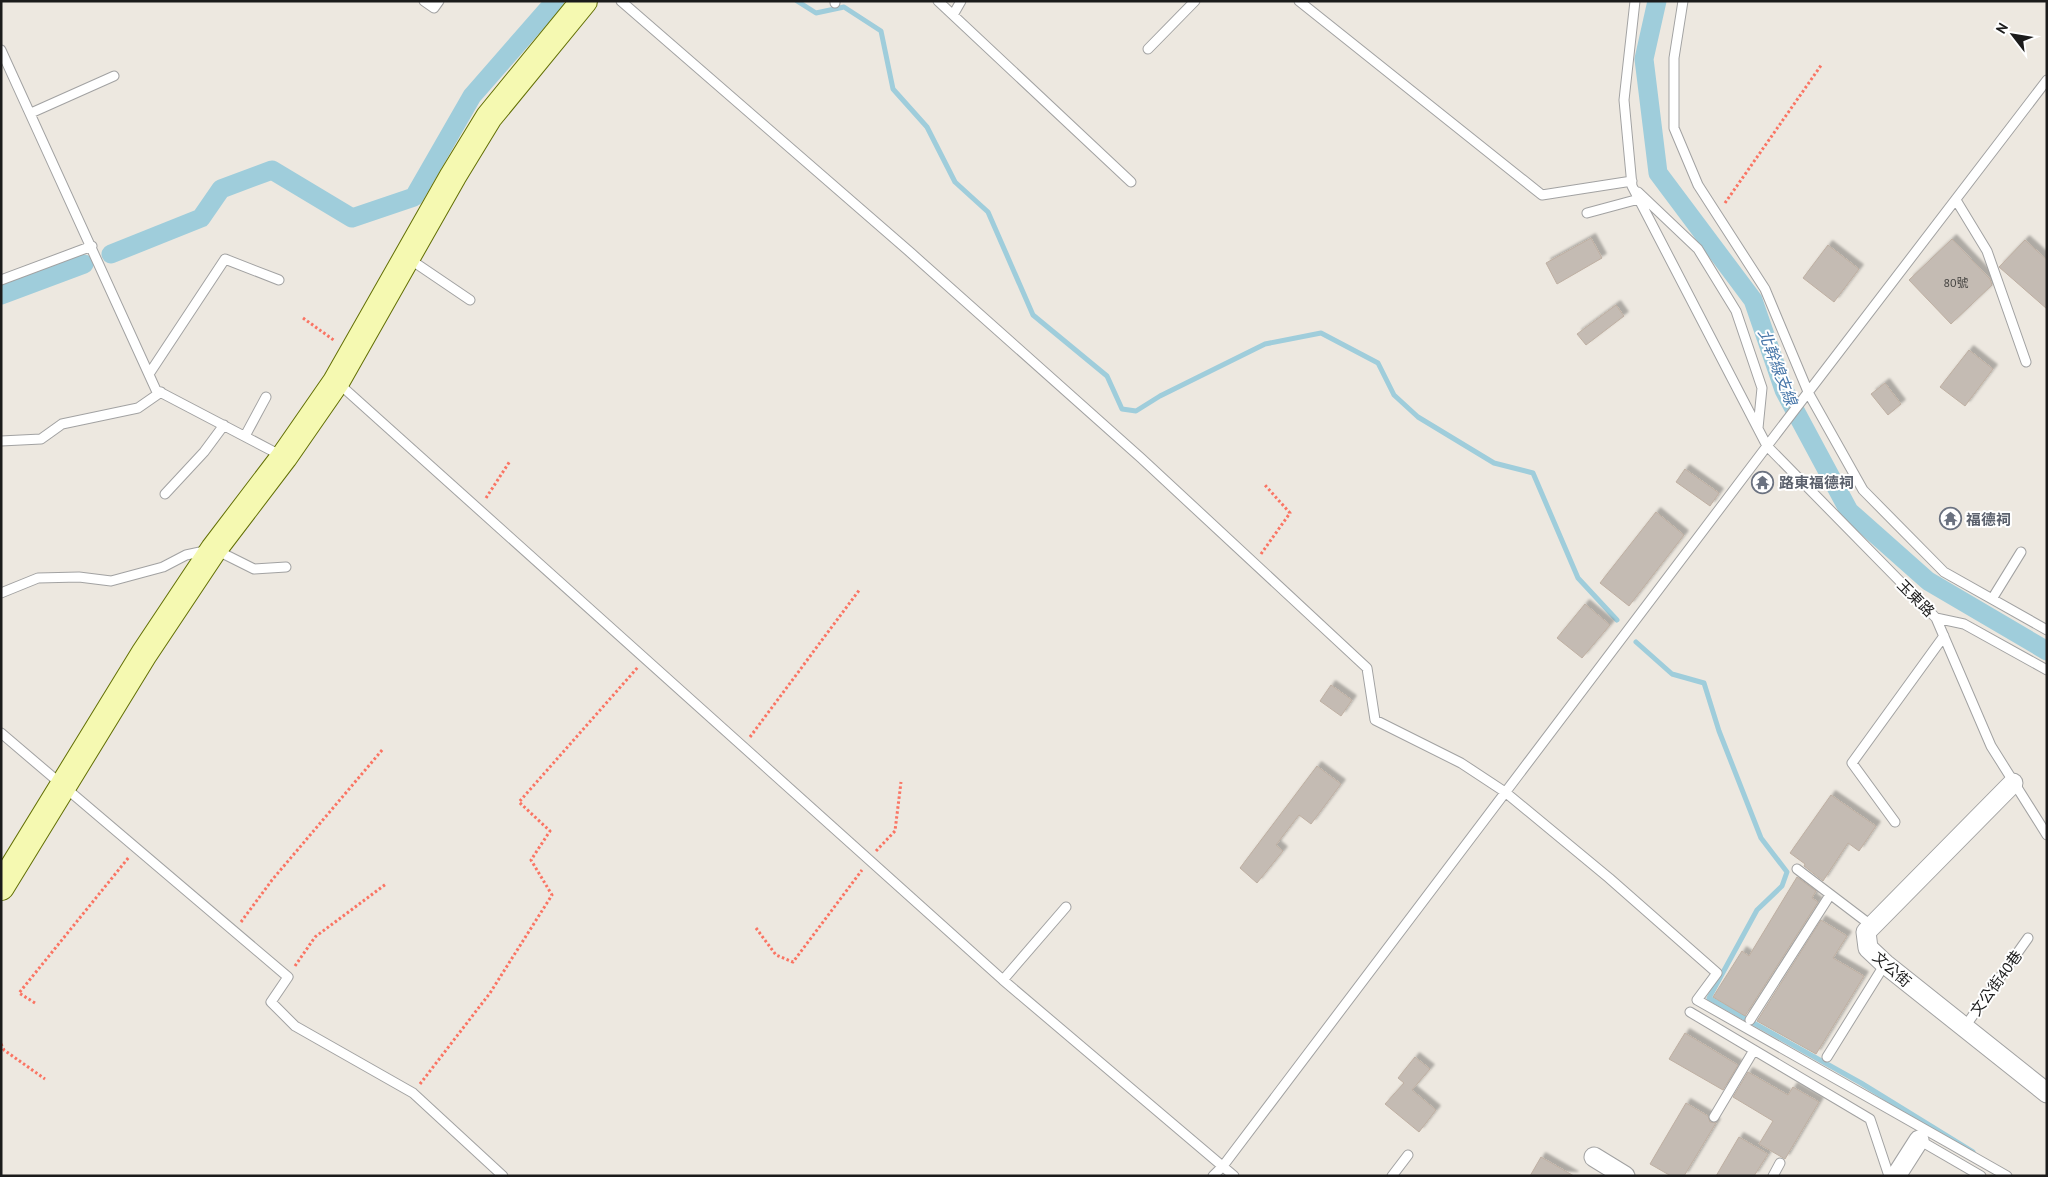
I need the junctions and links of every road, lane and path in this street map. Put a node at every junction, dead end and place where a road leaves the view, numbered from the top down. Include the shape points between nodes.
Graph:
1 (424, 1) edge
2 (439, 1) edge
3 (584, 1) edge
4 (621, 1) edge
5 (938, 1) edge
6 (961, 1) edge
7 (1195, 1) edge
8 (1299, 1) edge
9 (1636, 1) edge
10 (1683, 1) edge
11 (953, 15) junction
12 (1148, 49) dead end
13 (1, 50) edge
14 (1822, 64) dead end
15 (114, 76) dead end
16 (2047, 80) edge
17 (31, 112) junction
18 (1131, 182) dead end
19 (1632, 183) junction
20 (1639, 199) junction
21 (1956, 200) junction
22 (1587, 213) dead end
23 (1717, 214) junction
24 (92, 246) junction
25 (406, 257) junction
26 (1, 280) edge
27 (279, 280) dead end
28 (470, 300) dead end
29 (303, 318) dead end
30 (353, 354) junction
31 (2026, 362) dead end
32 (149, 374) junction
33 (336, 382) junction
34 (161, 392) junction
35 (1809, 394) junction
36 (266, 397) dead end
37 (224, 426) junction
38 (1758, 428) junction
39 (245, 436) junction
40 (1, 441) edge
41 (1767, 446) junction
42 (284, 457) junction
43 (510, 461) dead end
44 (1264, 484) dead end
45 (165, 494) dead end
46 (478, 509) junction
47 (214, 549) junction
48 (2021, 552) dead end
49 (1254, 564) junction
50 (286, 567) dead end
51 (860, 589) dead end
52 (1, 593) edge
53 (1992, 600) junction
54 (1936, 618) junction
55 (2047, 630) edge
56 (1944, 636) junction
57 (645, 659) junction
58 (2047, 670) edge
59 (1, 733) edge
60 (743, 747) junction
61 (384, 749) dead end
62 (901, 782) dead end
63 (2013, 782) junction
64 (64, 786) junction
65 (1505, 792) junction
66 (1895, 822) dead end
67 (2047, 835) edge
68 (137, 847) junction
69 (869, 860) junction
70 (1797, 870) dead end
71 (386, 884) dead end
72 (1, 887) edge
73 (1830, 895) junction
74 (1066, 907) dead end
75 (1873, 926) junction
76 (756, 928) dead end
77 (234, 931) junction
78 (2028, 938) dead end
79 (1884, 964) junction
80 (288, 977) junction
81 (1003, 980) junction
82 (35, 1003) dead end
83 (1690, 1012) dead end
84 (1750, 1020) dead end
85 (1964, 1028) junction
86 (1, 1044) edge
87 (1754, 1050) junction
88 (1827, 1057) dead end
89 (45, 1078) dead end
90 (413, 1093) junction
91 (2047, 1093) edge
92 (1714, 1117) dead end
93 (1919, 1140) joint
94 (1408, 1155) dead end
95 (1594, 1157) dead end
96 (1780, 1163) dead end
97 (1223, 1166) junction
98 (503, 1176) edge
99 (1213, 1176) edge
100 (1234, 1176) edge
101 (1392, 1176) edge
102 (1625, 1176) edge
103 (1773, 1176) edge
104 (1889, 1176) edge
105 (1896, 1176) edge
106 (1981, 1176) edge
107 (2007, 1176) edge

1 - 2 lane via 434,8
3 - 25 main road via 490,117
4 - 49 lane via 911,253 1141,458
5 - 11 lane
6 - 11 lane
7 - 12 lane
8 - 19 lane via 1542,195
9 - 19 lane via 1624,100
10 - 23 lane via 1674,58 1674,128 1698,185
11 - 18 lane
13 - 17 lane
14 - 23 path
15 - 17 lane
16 - 21 lane
17 - 24 lane
19 - 20 lane, 玉東路
19 - 38 lane via 1698,249 1736,311 1762,388
20 - 22 lane
20 - 38 lane, 玉東路
21 - 31 lane via 1987,251
21 - 35 lane
23 - 35 lane via 1765,289
24 - 26 lane
24 - 32 lane
25 - 28 lane
25 - 30 main road
27 - 32 lane via 225,259
29 - 30 path
30 - 33 main road
32 - 34 lane via 156,390
33 - 42 main road
33 - 46 lane
34 - 37 lane
34 - 40 lane via 138,408 62,424 41,439
35 - 41 lane
35 - 53 lane via 1863,490 1944,572
36 - 39 lane
37 - 39 lane
37 - 45 lane
38 - 41 lane, 玉東路
39 - 42 lane
41 - 54 lane, 玉東路
41 - 65 lane
42 - 47 main road
43 - 46 path
44 - 49 path via 1290,513
46 - 57 lane
47 - 50 lane via 254,569
47 - 52 lane via 186,555 163,567 111,581 79,577 38,578
47 - 64 main road via 144,654
48 - 53 lane
49 - 65 lane via 1366,668 1375,720 1461,763
51 - 60 path
53 - 55 lane
54 - 56 lane, 玉東路
54 - 58 lane via 1964,624
56 - 63 lane, 玉東路 via 1991,746
56 - 66 lane via 1852,763
57 - 60 lane
57 - 90 path via 519,802 550,831 531,860 552,895 490,993
59 - 64 lane
60 - 69 lane
61 - 77 path via 272,880
62 - 69 path via 895,830
63 - 67 lane, 玉東路
63 - 75 street
64 - 68 lane
64 - 72 main road
65 - 97 lane
65 - 107 lane via 1717,973 1697,1000
68 - 77 lane
68 - 82 path via 19,993
69 - 76 path via 793,962 776,954
69 - 81 lane
70 - 73 lane
71 - 80 path via 315,937
73 - 75 lane
73 - 84 lane
74 - 81 lane
75 - 79 street, 文公街 via 1866,932 1868,948
77 - 80 lane
78 - 85 lane, 文公街40巷
79 - 85 street, 文公街
79 - 88 lane
80 - 90 lane via 271,1002 296,1026
81 - 97 lane
83 - 87 lane
85 - 91 street, 文公街
86 - 89 path via 4,1050
87 - 92 lane
87 - 104 lane via 1870,1120
90 - 98 lane
93 - 105 street
93 - 106 lane
94 - 101 lane
95 - 102 street
96 - 103 lane
97 - 99 lane
97 - 100 lane

